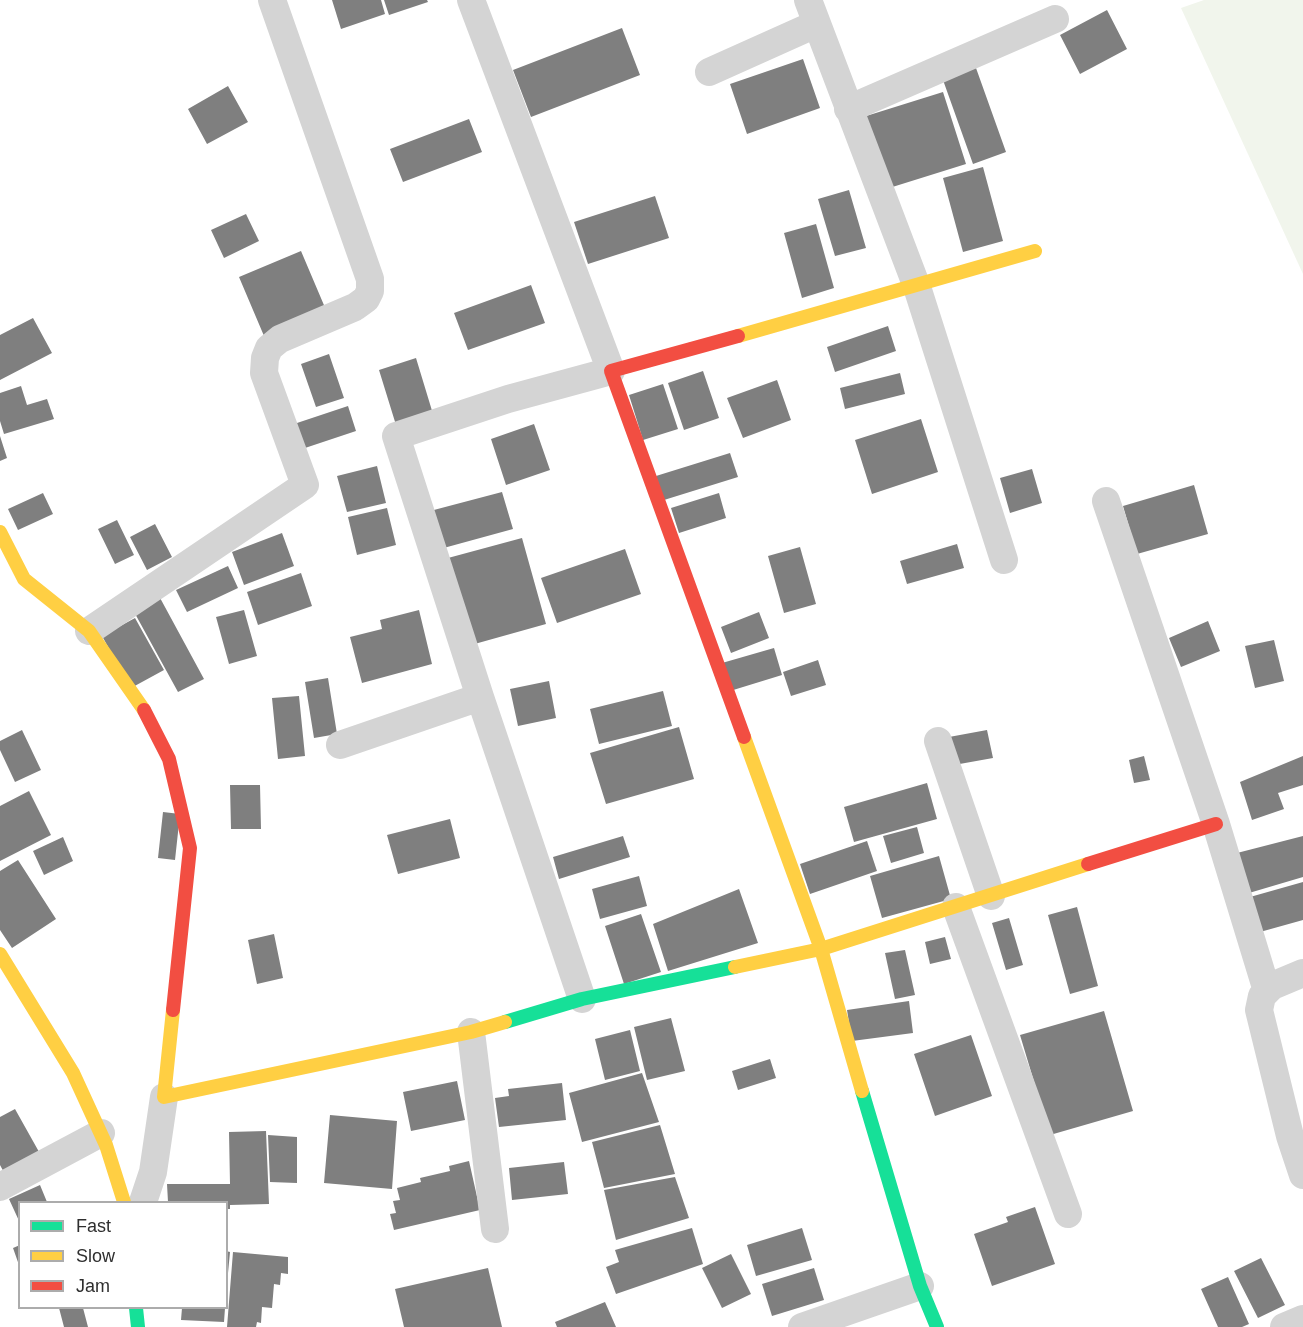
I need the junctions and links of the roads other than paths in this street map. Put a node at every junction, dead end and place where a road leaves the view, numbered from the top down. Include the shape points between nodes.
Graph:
1 (272, 0) edge
2 (471, 0) edge
3 (812, 12) edge
4 (1055, 20) dead end
5 (709, 72) dead end
6 (848, 109) junction
7 (1035, 251) dead end
8 (917, 287) junction
9 (611, 371) junction
10 (1106, 501) dead end
11 (0, 532) edge
12 (1004, 560) dead end
13 (12, 576) edge
14 (89, 631) junction
15 (480, 697) junction
16 (938, 741) dead end
17 (340, 745) dead end
18 (1216, 824) junction
19 (991, 896) junction
20 (956, 907) junction
21 (821, 949) junction
22 (1, 956) edge
23 (1303, 973) edge
24 (1267, 991) junction
25 (582, 999) junction
26 (471, 1032) junction
27 (164, 1098) junction
28 (101, 1133) junction
29 (1303, 1175) edge
30 (0, 1187) edge
31 (123, 1201) edge
32 (144, 1201) edge
33 (1068, 1214) dead end
34 (495, 1229) dead end
35 (920, 1286) junction
36 (136, 1309) edge
37 (1303, 1319) edge
38 (138, 1327) edge
39 (802, 1327) edge
40 (937, 1327) edge
41 (1284, 1327) edge

1 - 14 street via 370,279 370,291 355,307 280,339 269,348 265,358 264,373 305,485
2 - 9 street
3 - 5 street
3 - 6 street
4 - 6 street
6 - 8 street
7 - 8 street
8 - 9 street
8 - 12 street
9 - 15 street via 508,399 396,436
9 - 21 street
10 - 18 street
11 - 13 street
13 - 14 street
14 - 27 street via 144,709 170,759 190,848
15 - 17 street
15 - 25 street
16 - 19 street
18 - 19 street
18 - 24 street
19 - 20 street
20 - 21 street
20 - 33 street
21 - 25 street
21 - 35 street
22 - 28 street via 73,1073
23 - 24 street
24 - 29 street via 1259,1010
25 - 26 street
26 - 27 street
26 - 34 street
27 - 32 street via 154,1164
28 - 30 street
28 - 31 street
35 - 39 street
35 - 40 street
36 - 38 street
37 - 41 street

